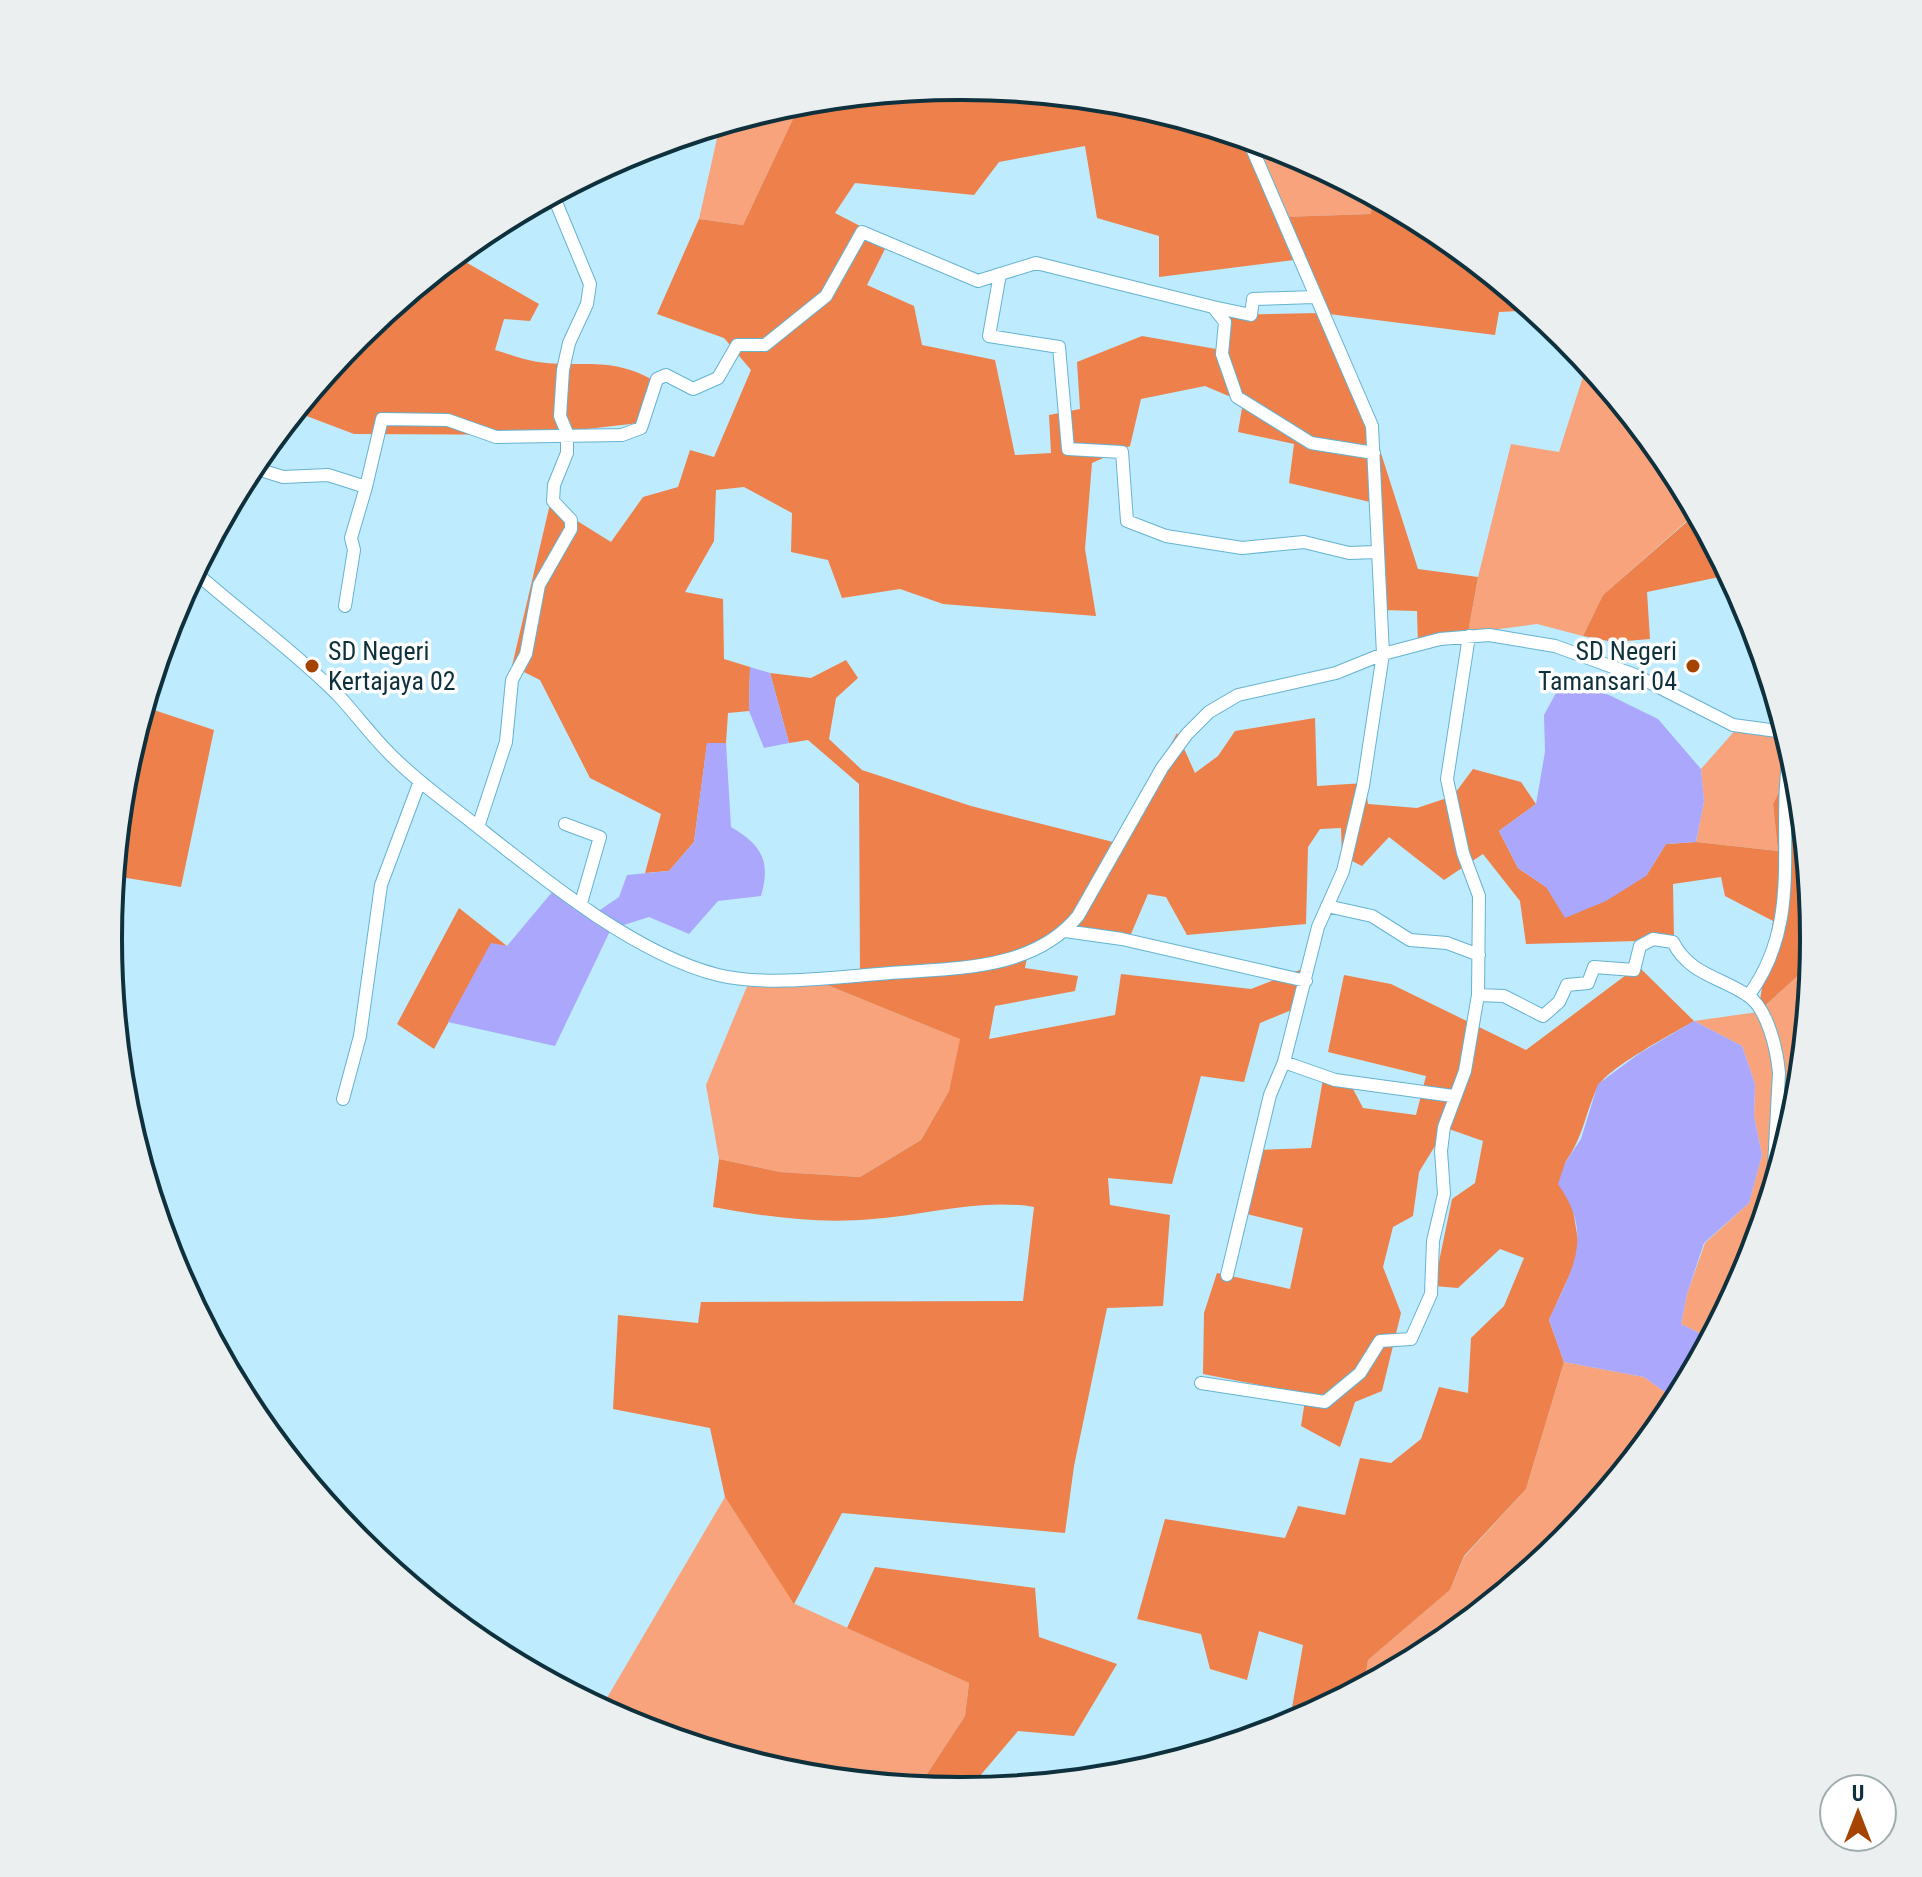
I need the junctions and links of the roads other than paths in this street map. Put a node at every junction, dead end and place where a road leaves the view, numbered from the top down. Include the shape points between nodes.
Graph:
1 (1254, 153) edge
2 (557, 204) edge
3 (1000, 274) junction
4 (1314, 297) junction
5 (1213, 307) junction
6 (567, 433) junction
7 (1374, 453) junction
8 (265, 471) edge
9 (366, 487) junction
10 (1377, 552) junction
11 (204, 580) edge
12 (345, 606) dead end
13 (1469, 636) junction
14 (1383, 654) junction
15 (1773, 730) edge
16 (420, 781) junction
17 (1784, 784) edge
18 (565, 824) dead end
19 (478, 827) junction
20 (581, 903) junction
21 (1327, 906) junction
22 (1065, 931) junction
23 (1479, 955) junction
24 (1306, 981) junction
25 (1478, 995) junction
26 (1749, 995) junction
27 (1284, 1062) junction
28 (1453, 1096) junction
29 (343, 1099) dead end
30 (1775, 1139) edge
31 (1227, 1275) dead end
32 (1201, 1383) dead end

1 - 4 street
2 - 6 street via 590,284 563,370 560,416
3 - 5 street via 1036,263
3 - 6 street via 978,281 862,232 826,296 765,345 737,345 718,378 693,389 666,375 657,379 641,428 622,435
3 - 10 street via 989,336 1059,347 1068,449 1122,452 1127,521 1166,536 1242,548 1304,542 1349,553
4 - 5 street via 1253,299 1251,315
4 - 7 street via 1372,426
5 - 7 street via 1225,322 1222,354 1237,397 1311,443
6 - 9 street via 496,437 448,420 382,419
6 - 19 street via 567,453 553,501 571,520 571,529 539,585 526,654 512,680 506,742
7 - 10 street
8 - 9 street via 283,477 328,475
9 - 12 street via 351,538 354,550
10 - 14 street
11 - 16 street via 336,694
13 - 14 street
13 - 15 street via 1555,646 1635,675 1733,725
13 - 23 street via 1447,779 1463,853 1479,896
14 - 21 street via 1363,786 1343,871
14 - 22 street via 1336,673 1238,695 1209,712 1162,768
16 - 19 street
16 - 29 street via 381,885 360,1036
17 - 26 street via 1786,902 1778,938
18 - 20 street via 600,837
19 - 20 street
20 - 22 street via 652,949 742,980 1004,963
21 - 23 street via 1372,916 1410,940 1447,943
21 - 24 street
22 - 24 street
23 - 25 street
24 - 27 street
25 - 26 street via 1504,996 1543,1016 1559,1002 1567,985 1588,983 1594,967 1634,970 1640,946 1653,939 1673,942 1696,969
25 - 28 street via 1465,1071
26 - 30 street via 1778,1055
27 - 28 street via 1335,1080
27 - 31 street via 1270,1095
28 - 32 street via 1441,1151 1444,1194 1433,1241 1431,1294 1411,1339 1380,1341 1360,1373 1325,1402

